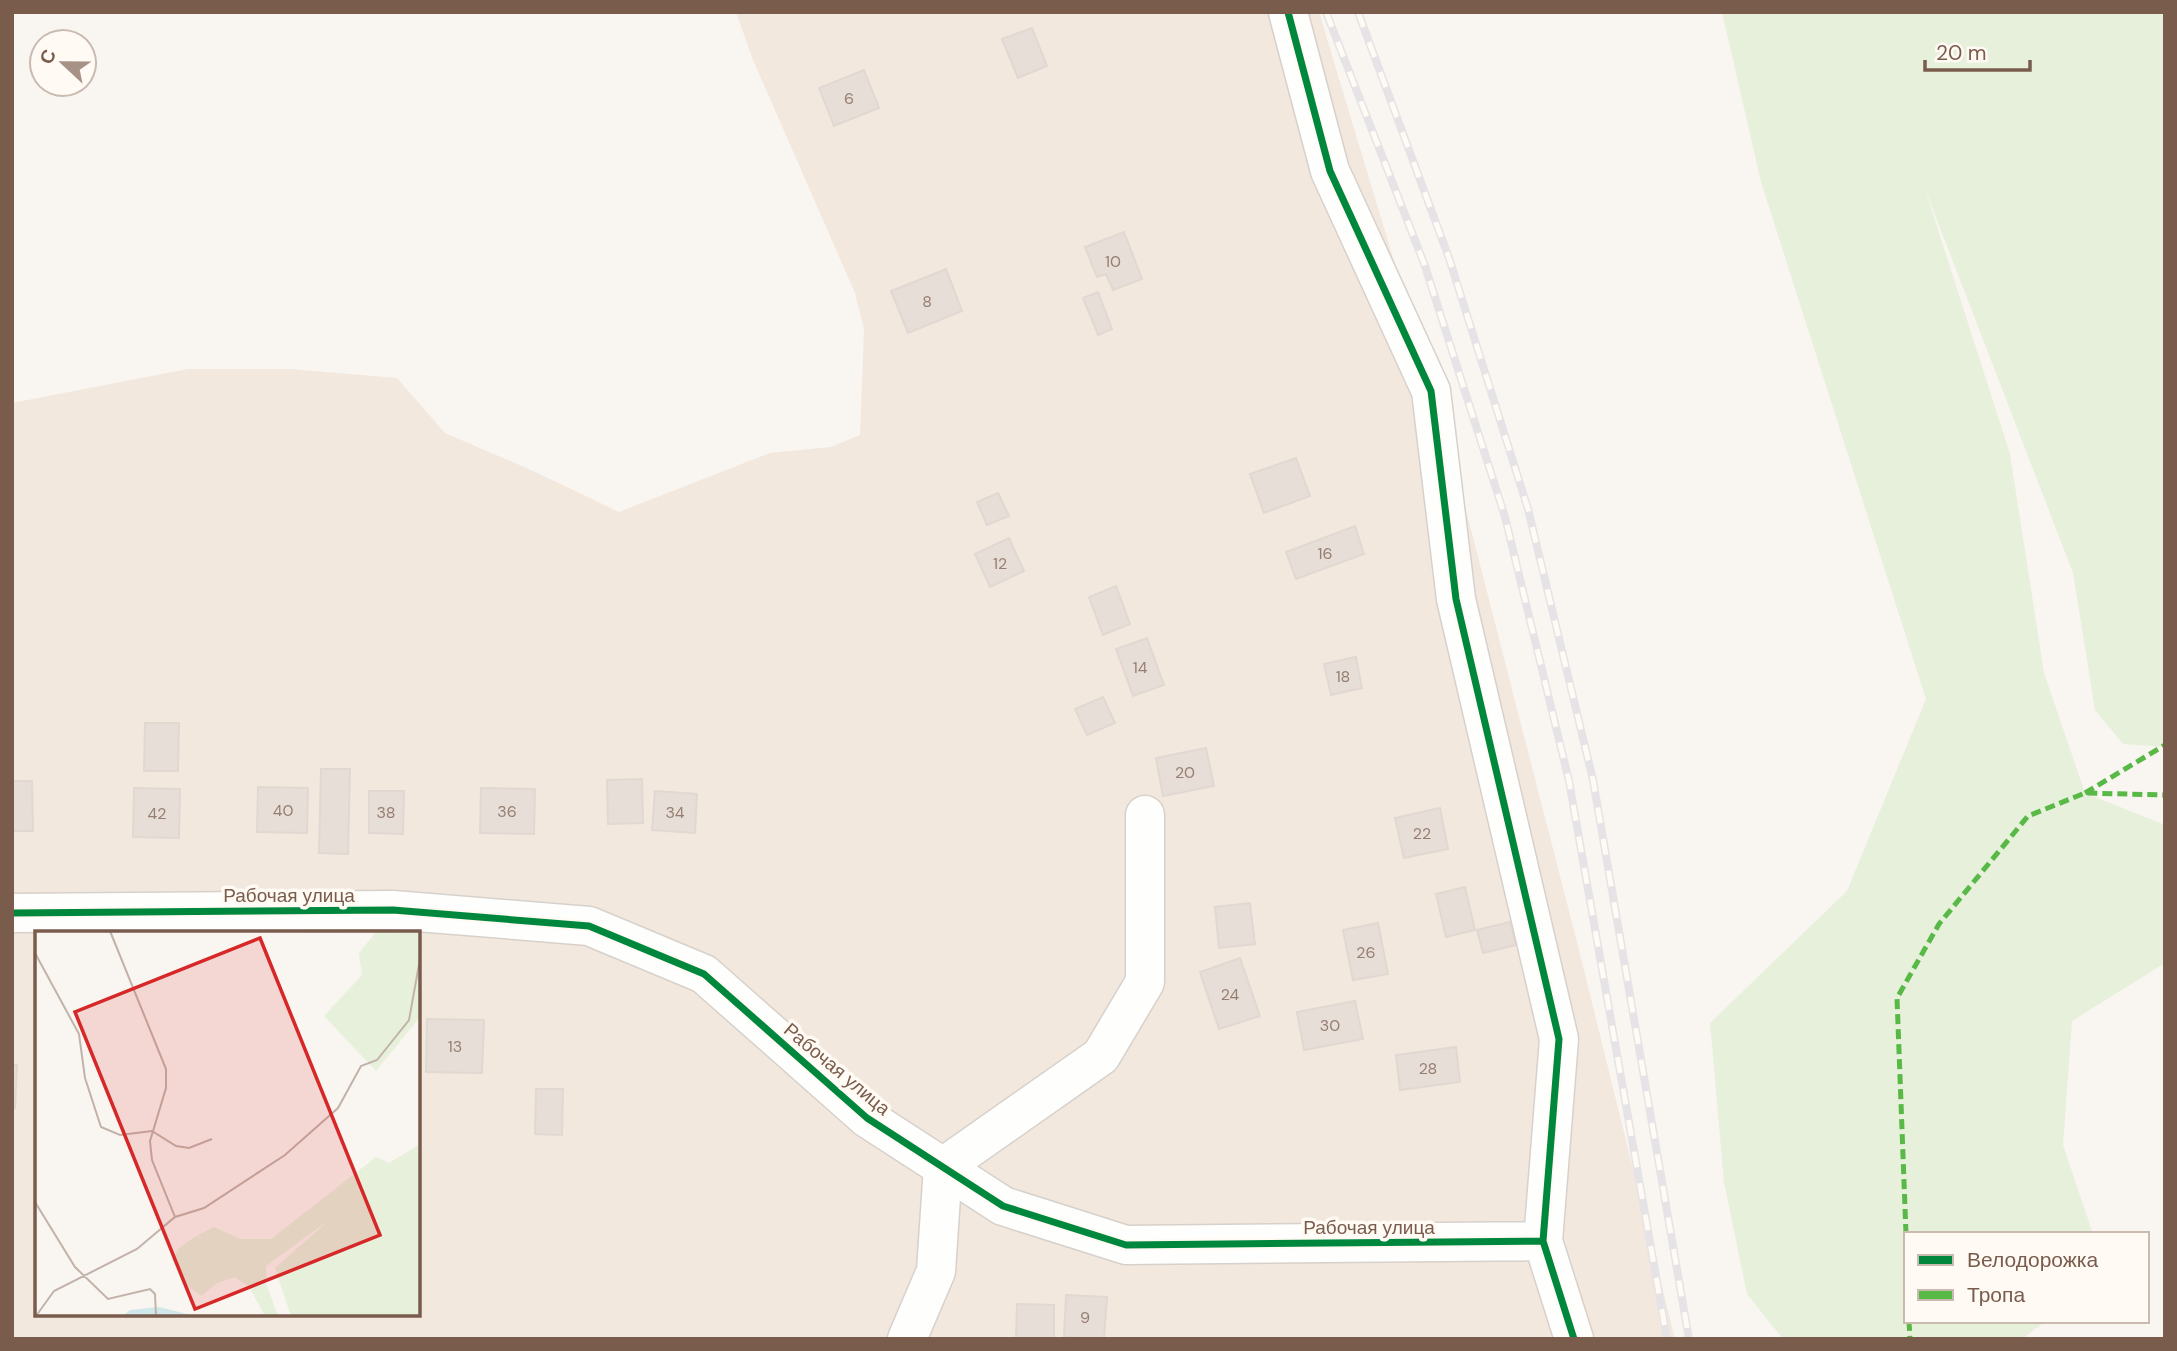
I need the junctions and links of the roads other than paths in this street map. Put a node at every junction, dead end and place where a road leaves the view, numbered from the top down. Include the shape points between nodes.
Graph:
1 (1288, 12) edge
2 (1145, 815) dead end
3 (12, 913) edge
4 (943, 1167) junction
5 (1543, 1241) junction
6 (907, 1339) edge
7 (1574, 1339) edge

1 - 5 street via 1330,171 1431,391 1456,599 1559,1039
2 - 4 street via 1145,982 1101,1056
3 - 4 street, Рабочая улица via 393,910 589,926 704,974 867,1118
4 - 5 street, Рабочая улица via 1003,1206 1126,1245
4 - 6 street via 936,1271
5 - 7 street

